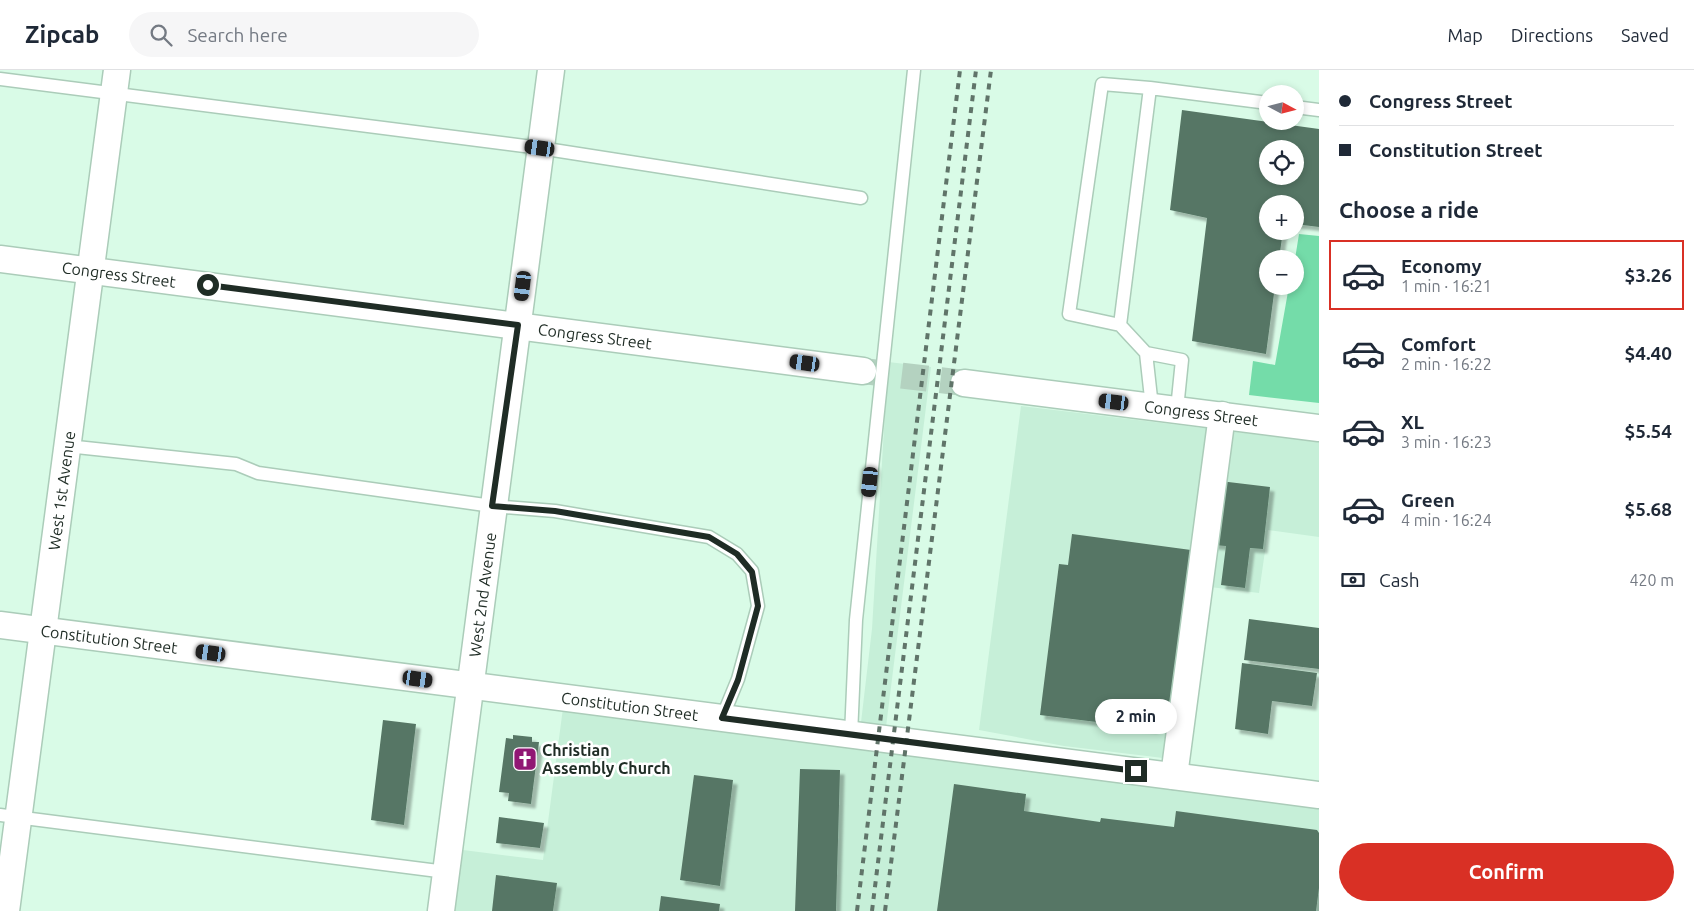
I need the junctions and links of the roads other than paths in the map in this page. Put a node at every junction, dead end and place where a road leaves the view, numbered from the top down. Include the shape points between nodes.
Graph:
1 (551, 70) edge
2 (914, 70) edge
3 (0, 79) edge
4 (115, 82) edge
5 (1150, 88) junction
6 (1259, 102) edge
7 (1304, 108) edge
8 (1319, 110) edge
9 (540, 148) junction
10 (861, 198) dead end
11 (0, 259) edge
12 (90, 270) junction
13 (518, 325) junction
14 (1120, 325) junction
15 (1146, 353) junction
16 (863, 371) tunnel mouth
17 (964, 383) tunnel mouth
18 (1152, 407) junction
19 (1177, 410) junction
20 (1222, 415) junction
21 (1319, 428) edge
22 (67, 446) junction
23 (492, 506) junction
24 (0, 625) edge
25 (42, 631) junction
26 (470, 686) junction
27 (722, 718) junction
28 (851, 735) junction
29 (1174, 776) junction
30 (1319, 795) edge
31 (9, 816) edge
32 (446, 872) junction
33 (6, 911) edge
34 (441, 911) edge

1 - 9 street, West 2nd Avenue
2 - 28 lane via 856,620
3 - 4 lane
4 - 9 lane
4 - 12 street, West 1st Avenue
5 - 6 lane
5 - 14 lane
5 - 14 lane via 1102,84 1069,314
7 - 8 lane
9 - 10 lane
9 - 13 street, West 2nd Avenue
11 - 12 street, Congress Street
12 - 13 street, Congress Street
12 - 22 street, West 1st Avenue
13 - 16 street, Congress Street
13 - 23 street, West 2nd Avenue
14 - 15 lane
15 - 18 lane
15 - 19 lane via 1182,360
17 - 18 street, Congress Street
18 - 19 street, Congress Street
19 - 20 street, Congress Street
20 - 21 street, Congress Street
20 - 29 street
22 - 23 lane via 236,464 258,473
22 - 25 street, West 1st Avenue
23 - 26 street, West 2nd Avenue
23 - 27 lane via 555,511 709,537 737,554 752,572 758,606 738,680
24 - 25 street, Constitution Street
25 - 26 street, Constitution Street
25 - 31 street, West 1st Avenue
26 - 27 street, Constitution Street
26 - 32 street, West 2nd Avenue
27 - 28 street, Constitution Street
28 - 29 street, Constitution Street
29 - 30 street, Constitution Street
31 - 32 lane
31 - 33 street, West 1st Avenue
32 - 34 street, West 2nd Avenue

